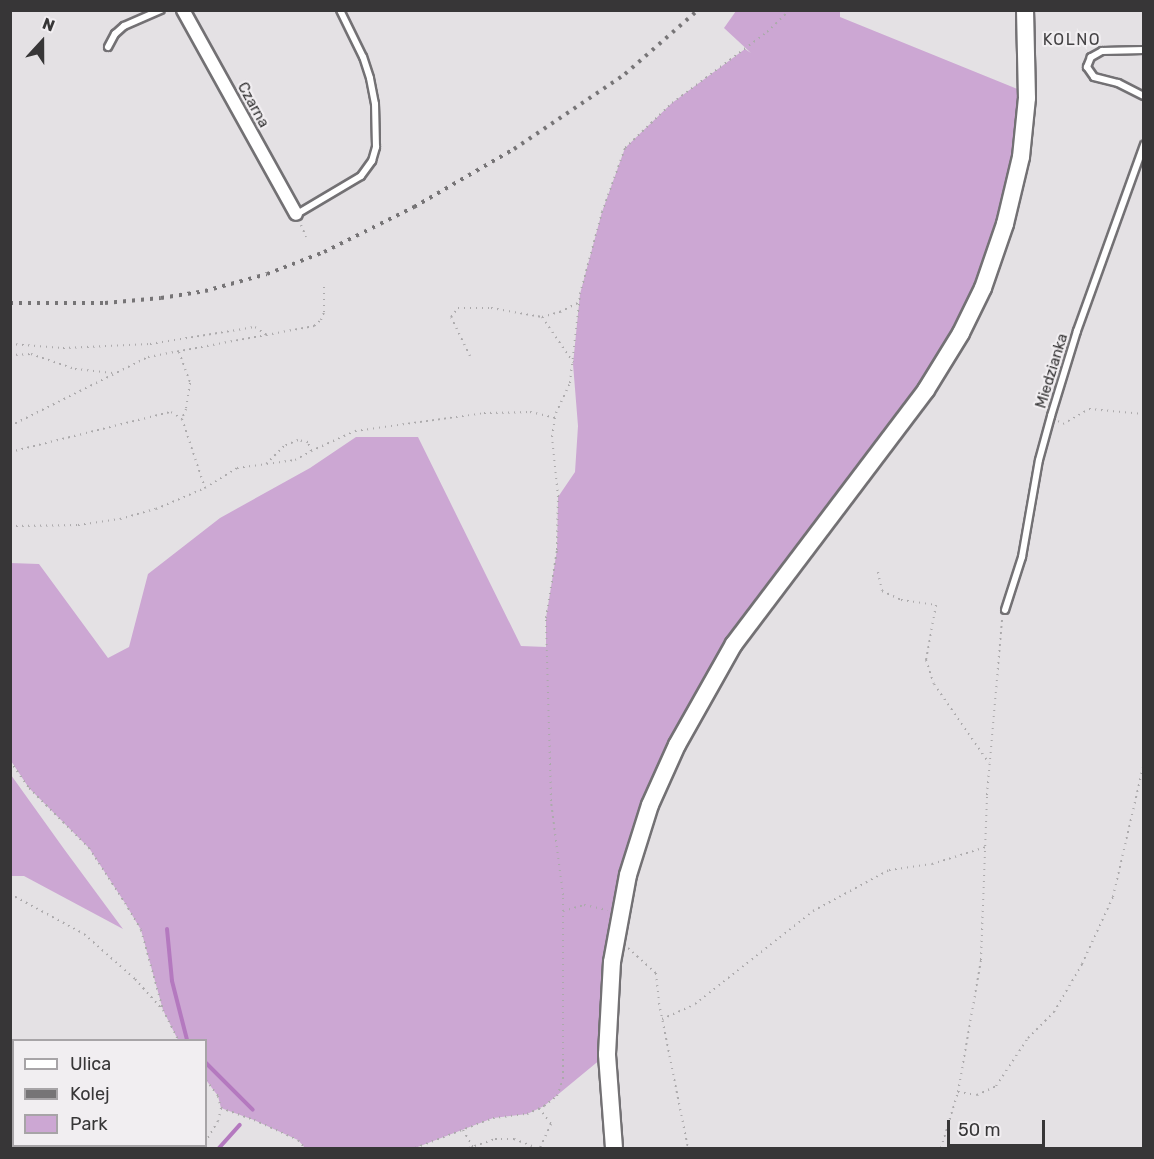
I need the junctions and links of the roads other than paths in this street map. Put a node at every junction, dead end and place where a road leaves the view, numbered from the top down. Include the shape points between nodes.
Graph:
1 (161, 10) edge
2 (183, 10) edge
3 (340, 10) edge
4 (1025, 10) edge
5 (108, 47) dead end
6 (1143, 50) edge
7 (1143, 96) edge
8 (1143, 145) edge
9 (296, 214) joint
10 (1005, 610) road end
11 (614, 1149) edge

1 - 5 lane via 124,26
2 - 9 street, Czarna
3 - 9 lane via 370,78 376,147 361,176
4 - 11 main road via 1027,98 1021,157 1005,224 983,288 926,390 767,597 705,692 650,805 636,846 615,940 607,1054
6 - 7 lane via 1102,51 1091,57 1087,67 1094,77 1118,83
8 - 10 lane, Miedzianka via 1051,416 1022,557

